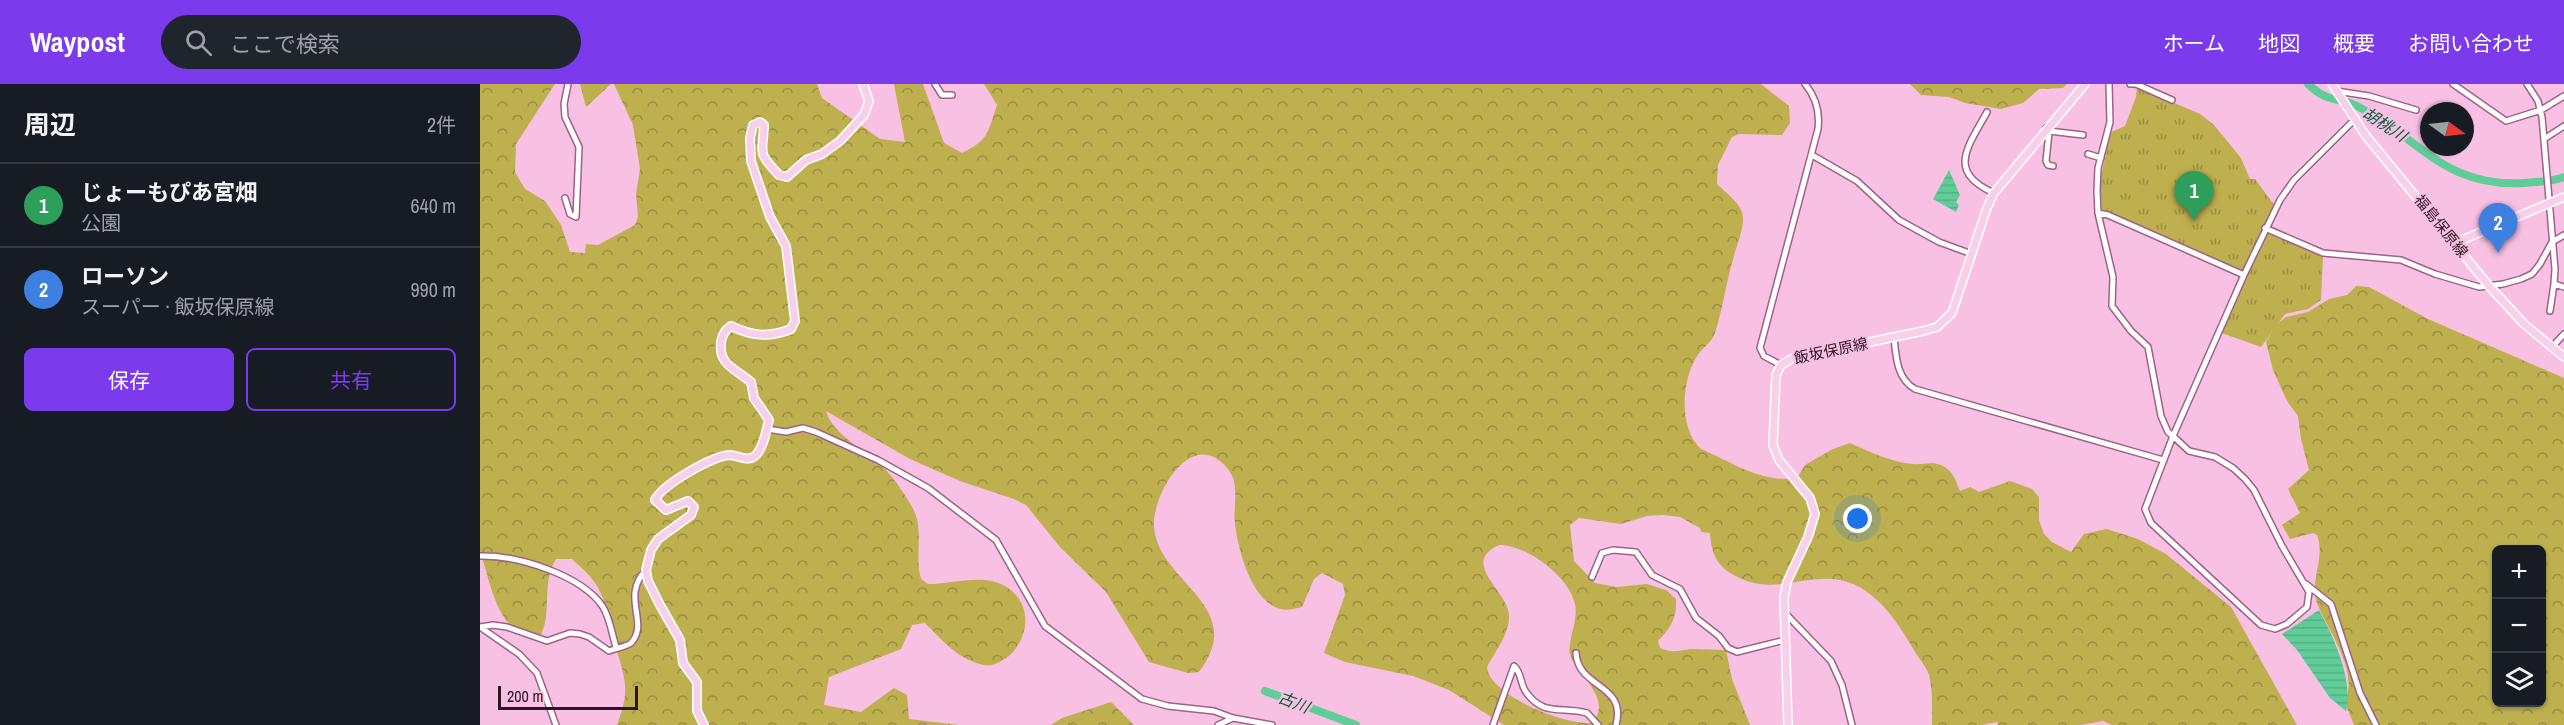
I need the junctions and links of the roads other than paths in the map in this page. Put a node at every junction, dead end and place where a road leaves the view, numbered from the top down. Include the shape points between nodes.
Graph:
1 (568, 84) edge
2 (863, 84) edge
3 (935, 84) edge
4 (1804, 84) edge
5 (2085, 84) edge
6 (2109, 84) edge
7 (2130, 84) edge
8 (2453, 84) edge
9 (2527, 84) edge
10 (2335, 90) edge
11 (952, 95) dead end
12 (2564, 96) edge
13 (2172, 100) dead end
14 (2416, 110) dead end
15 (2541, 110) junction
16 (1987, 112) dead end
17 (2354, 120) junction
18 (2564, 126) edge
19 (2047, 130) junction
20 (2083, 135) dead end
21 (2544, 138) junction
22 (1812, 154) junction
23 (2088, 154) dead end
24 (2102, 158) junction
25 (2053, 166) dead end
26 (1994, 193) junction
27 (2564, 197) edge
28 (565, 198) dead end
29 (2549, 204) junction
30 (2098, 213) junction
31 (2265, 228) junction
32 (2564, 235) edge
33 (2552, 242) junction
34 (2455, 243) junction
35 (1972, 254) junction
36 (2244, 275) junction
37 (2554, 284) junction
38 (2489, 286) junction
39 (2564, 287) edge
40 (2550, 311) dead end
41 (2564, 334) edge
42 (1894, 338) junction
43 (2552, 347) junction
44 (2564, 357) edge
45 (1781, 365) junction
46 (767, 429) junction
47 (2173, 436) junction
48 (2163, 460) junction
49 (480, 556) edge
50 (646, 570) junction
51 (1592, 577) dead end
52 (2303, 581) junction
53 (1783, 612) junction
54 (480, 627) edge
55 (1785, 640) junction
56 (616, 647) junction
57 (1576, 654) dead end
58 (1233, 718) junction
59 (556, 725) edge
60 (704, 725) edge
61 (1218, 725) edge
62 (1272, 725) edge
63 (1493, 725) edge
64 (1598, 725) edge
65 (1616, 725) edge
66 (1788, 725) edge
67 (1852, 725) edge
68 (2376, 725) edge

1 - 28 street via 565,117 579,147 576,217 570,214
2 - 46 main road via 869,101 864,115 833,146 806,160 788,177 779,175 763,155 764,125 753,125 751,161 770,217 786,246 795,321 791,329 767,336 731,326 721,338 720,350 723,361 751,382 754,398 769,417
3 - 11 street via 942,95
4 - 22 street via 1814,97 1819,118
5 - 19 main road, 飯坂保原線
6 - 24 street via 2110,122
7 - 13 street
8 - 15 street via 2504,121
9 - 15 street
10 - 14 street
10 - 17 main road, 福島保原線
12 - 15 street
15 - 21 street
16 - 26 street via 1967,148 1964,163 1974,183
17 - 31 street via 2289,185
17 - 34 main road, 福島保原線
18 - 21 street
19 - 20 street
19 - 25 street via 2046,161
19 - 26 main road, 飯坂保原線
21 - 29 street
22 - 35 street via 1857,181 1899,220 1939,242
22 - 45 street via 1760,348 1764,356
23 - 24 street
24 - 30 street via 2097,183
26 - 35 main road, 飯坂保原線
27 - 29 main road
29 - 33 street
29 - 34 main road
30 - 36 street
30 - 47 street via 2113,277 2112,306 2148,347 2161,416
31 - 36 street
31 - 38 street via 2323,253 2396,259 2465,283
32 - 33 street
33 - 37 street
33 - 38 street via 2532,274
34 - 38 main road, 福島保原線
35 - 42 main road, 飯坂保原線 via 1949,318 1937,327
36 - 47 street
37 - 39 street
37 - 40 street
38 - 43 main road, 福島保原線
41 - 43 street
42 - 45 main road, 飯坂保原線 via 1793,358
42 - 48 street via 1900,372 1913,388
43 - 44 main road, 福島保原線
45 - 53 main road, 飯坂保原線 via 1774,385 1773,445 1779,460 1807,492 1815,514 1787,582
46 - 50 main road via 756,456 747,459 730,455 710,462 658,492 655,500 666,510 688,501 694,507 693,512 658,539
46 - 58 street via 786,432 803,428 816,432 928,488 996,540 1045,626 1113,679 1142,699
47 - 48 street
47 - 52 street via 2189,451 2216,457 2233,468 2254,490
48 - 52 street via 2144,507 2148,519 2261,625 2278,628 2304,609 2310,596
49 - 56 street via 540,567 577,584 602,606
50 - 56 street via 634,590 638,617 634,640
50 - 60 main road via 648,581 680,640 683,663 697,682 697,711
51 - 55 street via 1601,554 1607,550 1636,552 1652,575 1680,589 1696,618 1730,650 1737,652
52 - 68 street via 2331,604 2360,693
53 - 55 main road, 飯坂保原線
53 - 67 street via 1831,661
54 - 56 street via 507,627 547,640 580,634 609,651
54 - 59 street via 519,654 537,673
55 - 66 main road, 飯坂保原線
57 - 65 street via 1583,673 1615,699 1619,714
58 - 61 street
58 - 62 street
63 - 64 street via 1515,666 1528,694 1542,707 1587,712

